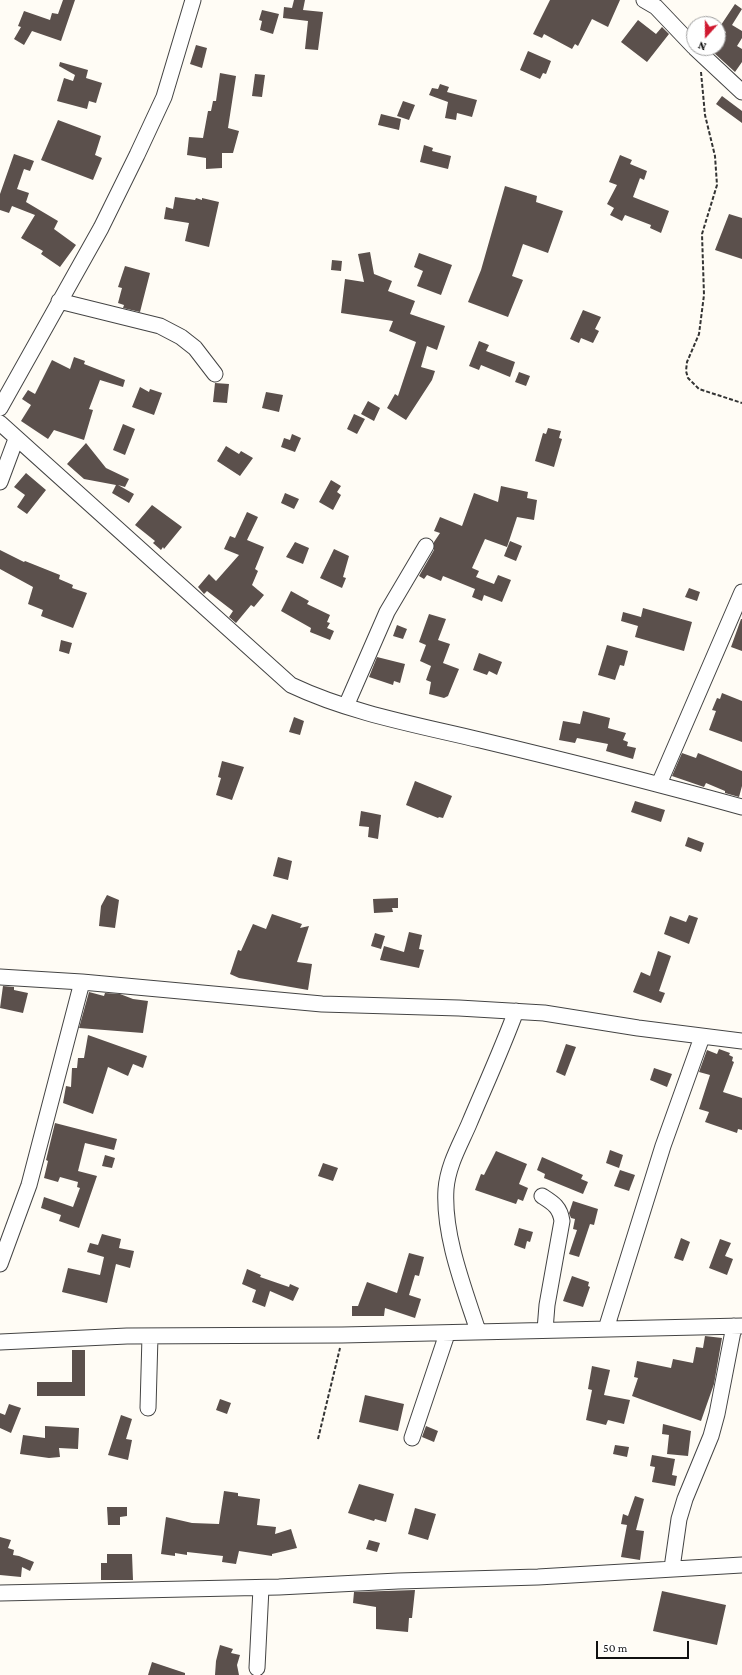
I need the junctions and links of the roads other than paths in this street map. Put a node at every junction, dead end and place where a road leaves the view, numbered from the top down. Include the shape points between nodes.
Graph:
1 (193, 0) edge
2 (644, 0) edge
3 (686, 38) edge
4 (703, 56) edge
5 (742, 92) edge
6 (59, 302) junction
7 (215, 374) dead end
8 (0, 408) edge
9 (0, 423) edge
10 (16, 439) junction
11 (0, 482) edge
12 (426, 546) dead end
13 (742, 592) edge
14 (346, 706) junction
15 (659, 784) junction
16 (742, 807) edge
17 (0, 977) edge
18 (82, 982) junction
19 (516, 1011) junction
20 (702, 1037) junction
21 (742, 1041) edge
22 (542, 1196) dead end
23 (0, 1264) edge
24 (738, 1326) edge
25 (606, 1329) junction
26 (545, 1330) junction
27 (478, 1331) junction
28 (447, 1334) junction
29 (150, 1336) junction
30 (0, 1342) edge
31 (148, 1408) dead end
32 (412, 1438) dead end
33 (742, 1565) edge
34 (672, 1568) junction
35 (261, 1588) junction
36 (0, 1593) edge
37 (257, 1668) dead end

1 - 6 street via 164,97 101,228
2 - 3 street via 656,7
4 - 5 street
6 - 7 street via 160,326 195,348
6 - 8 street
9 - 10 street
10 - 11 street
10 - 14 street via 291,685
12 - 14 street via 387,612
13 - 15 street
14 - 15 street
15 - 16 street
17 - 18 street
18 - 19 street via 322,1004
18 - 23 street via 29,1185
19 - 20 street
19 - 27 street via 504,1044 454,1155 446,1188 454,1257
20 - 21 street
20 - 25 street via 659,1160
22 - 26 street via 556,1205 561,1212 562,1221
24 - 25 street
24 - 34 street via 711,1436 679,1519
25 - 26 street
26 - 27 street
27 - 28 street
28 - 29 street
28 - 32 street
29 - 30 street
29 - 31 street
33 - 34 street
34 - 35 street via 538,1577
35 - 36 street
35 - 37 street

